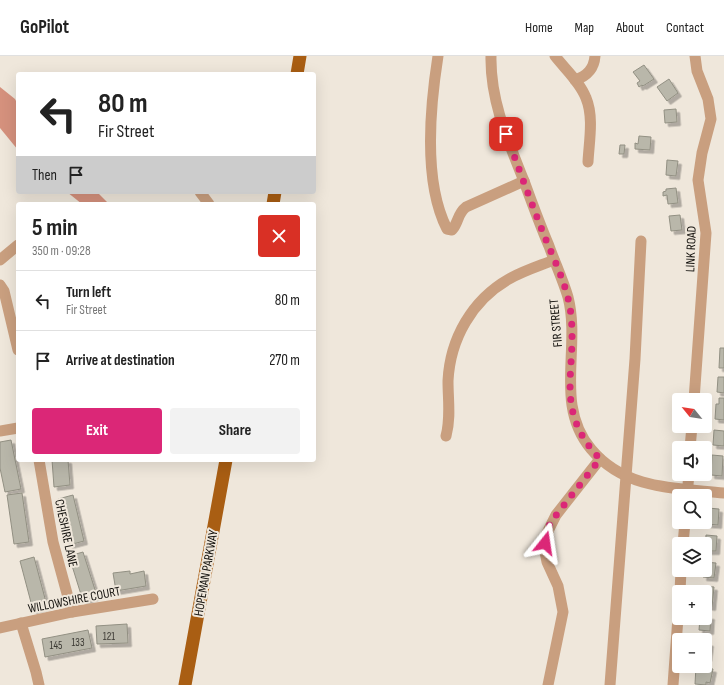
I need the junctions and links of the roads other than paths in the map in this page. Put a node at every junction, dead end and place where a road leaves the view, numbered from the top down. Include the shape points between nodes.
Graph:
1 (300, 56) edge
2 (438, 56) edge
3 (491, 56) edge
4 (555, 56) edge
5 (595, 56) edge
6 (694, 56) edge
7 (297, 72) edge
8 (575, 80) junction
9 (588, 162) dead end
10 (524, 181) junction
11 (202, 194) edge
12 (208, 202) edge
13 (641, 241) dead end
14 (16, 247) edge
15 (0, 260) edge
16 (554, 260) junction
17 (0, 285) edge
18 (16, 331) edge
19 (695, 393) edge
20 (16, 428) edge
21 (0, 431) edge
22 (446, 436) dead end
23 (600, 459) junction
24 (39, 462) edge
25 (226, 462) edge
26 (625, 477) junction
27 (672, 490) edge
28 (712, 493) edge
29 (724, 493) edge
30 (153, 599) dead end
31 (72, 612) junction
32 (21, 624) junction
33 (677, 625) edge
34 (0, 628) edge
35 (39, 685) edge
36 (185, 685) edge
37 (548, 685) edge
38 (610, 685) edge
39 (673, 685) edge

1 - 7 main road
2 - 10 street via 432,100 431,150 436,190 447,229 454,228 460,212 466,207
3 - 10 street, FIR STREET via 496,98 502,121
4 - 8 street
5 - 8 street via 589,72
6 - 19 street, LINK ROAD via 697,72 708,99 711,119 700,160 698,180 706,233
8 - 9 street via 589,107
10 - 16 street, FIR STREET
11 - 12 street
13 - 26 street
14 - 15 street
16 - 22 street via 498,286 466,320 458,336 450,367 449,421
16 - 23 street, FIR STREET via 564,284 571,313 569,384 572,411 584,439
17 - 18 street
20 - 21 street
23 - 26 street, FIR STREET
23 - 37 street via 556,515 547,533 547,562 558,586 563,612
24 - 31 street, CHESHIRE LANE via 53,542
25 - 36 main road, HOPEMAN PARKWAY
26 - 27 street, FIR STREET
26 - 38 street
28 - 29 street, FIR STREET
30 - 31 street, WILLOWSHIRE COURT
31 - 32 street, WILLOWSHIRE COURT
32 - 34 street, WILLOWSHIRE COURT
32 - 35 street
33 - 39 street

